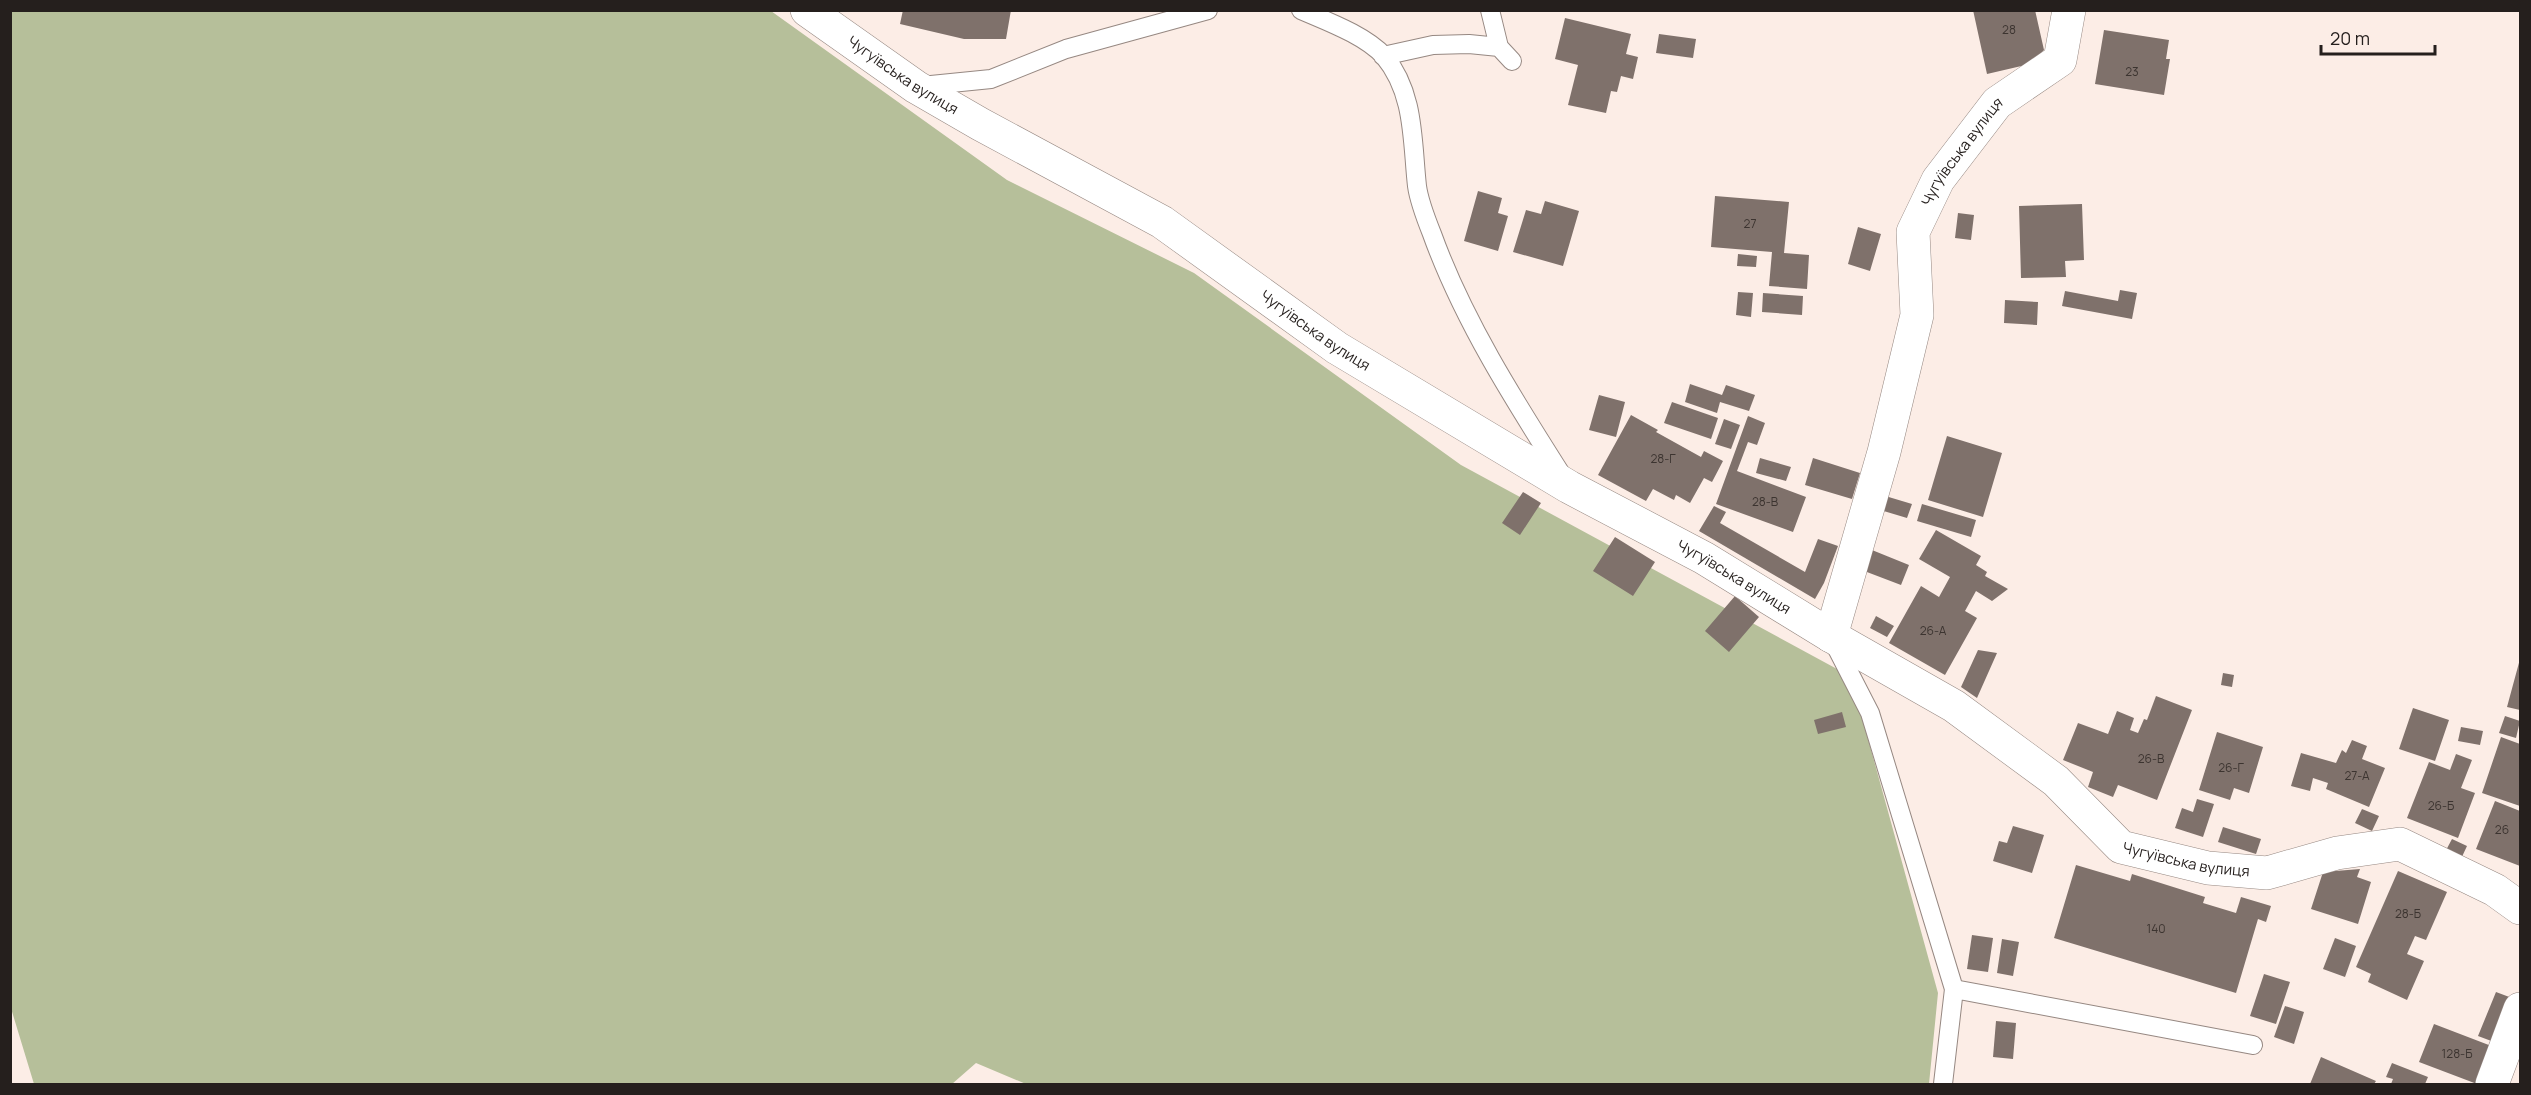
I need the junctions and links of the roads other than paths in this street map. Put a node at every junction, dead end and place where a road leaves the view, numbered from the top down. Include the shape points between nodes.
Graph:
1 (807, 10) edge
2 (1208, 10) edge
3 (1300, 10) edge
4 (1490, 10) edge
5 (2069, 10) edge
6 (1499, 47) junction
7 (1383, 56) junction
8 (1512, 61) dead end
9 (916, 87) junction
10 (1569, 486) junction
11 (1831, 636) junction
12 (2520, 908) edge
13 (1954, 989) junction
14 (2520, 1009) edge
15 (2253, 1045) dead end
16 (1943, 1084) edge
17 (2492, 1084) edge

1 - 9 street, Чугуївська вулиця
2 - 9 lane via 1066,49 991,79
3 - 7 lane via 1348,31
4 - 6 lane
5 - 11 street, Чугуївська вулиця via 2060,60 1997,103 1938,180 1913,232 1917,315 1884,452
6 - 7 lane via 1433,45
6 - 8 lane
7 - 10 lane via 1406,94 1418,189 1463,308
9 - 10 street, Чугуївська вулиця via 1162,222 1337,348
10 - 11 street, Чугуївська вулиця via 1704,558
11 - 12 street, Чугуївська вулиця via 1954,706 2056,782 2121,847 2208,868 2267,873 2337,853 2400,844 2494,890
11 - 13 lane via 1870,713
13 - 15 lane
13 - 16 lane
14 - 17 street

